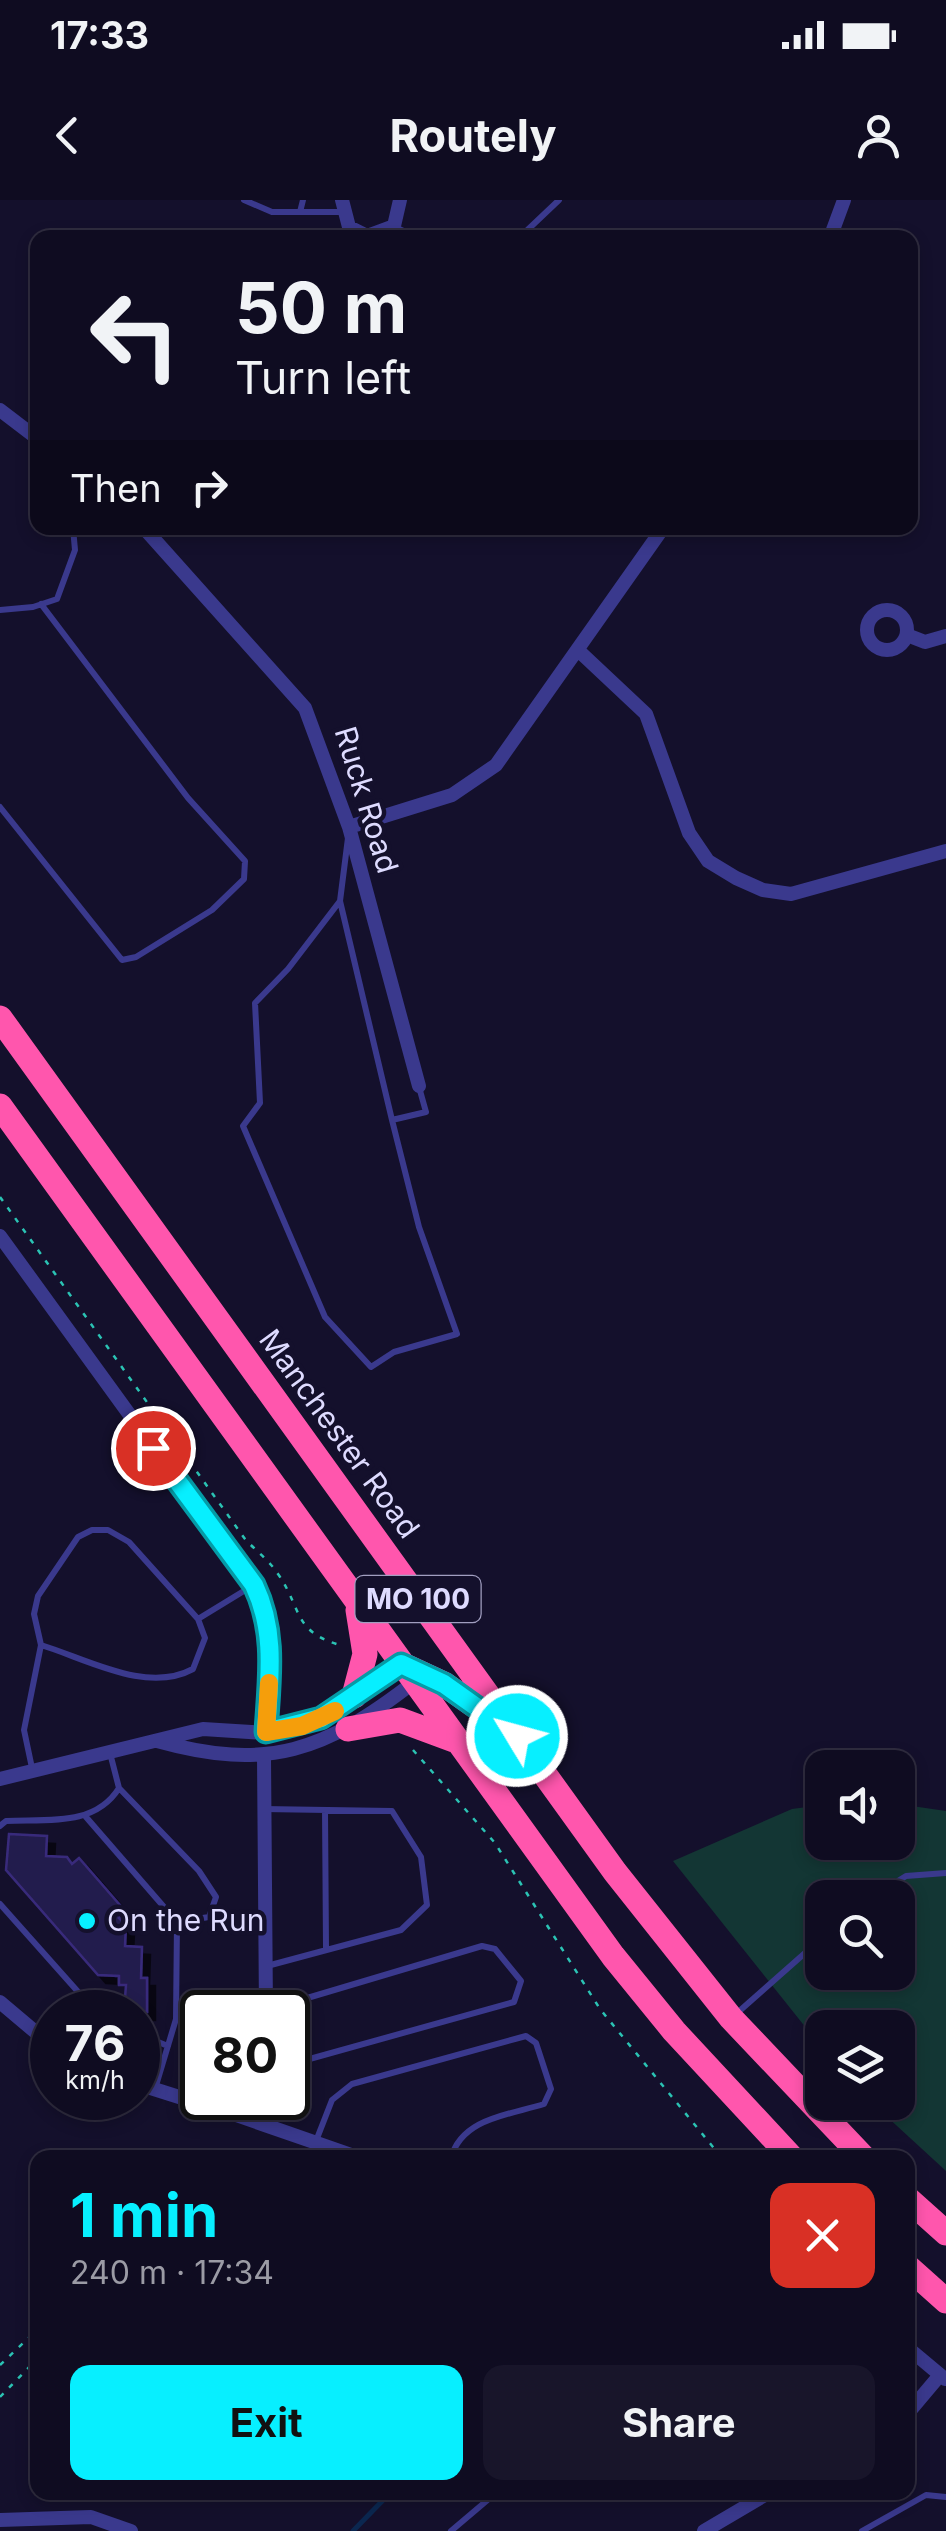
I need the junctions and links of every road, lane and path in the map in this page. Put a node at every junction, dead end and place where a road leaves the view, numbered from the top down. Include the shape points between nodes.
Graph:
1 (244, 200) edge
2 (303, 200) edge
3 (400, 200) edge
4 (559, 200) edge
5 (844, 200) edge
6 (342, 206) edge
7 (300, 212) junction
8 (394, 226) junction
9 (356, 230) edge
10 (385, 230) edge
11 (402, 230) edge
12 (527, 230) edge
13 (833, 230) edge
14 (0, 410) edge
15 (30, 432) edge
16 (74, 535) edge
17 (150, 535) edge
18 (658, 535) edge
19 (42, 604) junction
20 (0, 610) edge
21 (906, 635) dead end
22 (946, 636) edge
23 (580, 652) junction
24 (0, 807) edge
25 (349, 827) junction
26 (946, 851) edge
27 (340, 901) junction
28 (0, 1018) edge
29 (418, 1086) joint
30 (0, 1106) edge
31 (392, 1120) junction
32 (0, 1198) edge
33 (0, 1236) edge
34 (254, 1585) junction
35 (356, 1600) junction
36 (428, 1612) junction
37 (198, 1619) junction
38 (40, 1644) junction
39 (355, 1650) dead end
40 (412, 1673) junction
41 (354, 1696) junction
42 (348, 1729) junction
43 (266, 1732) junction
44 (517, 1736) junction
45 (156, 1741) junction
46 (458, 1742) junction
47 (409, 1744) dead end
48 (109, 1749) junction
49 (264, 1757) junction
50 (32, 1770) junction
51 (0, 1780) edge
52 (119, 1788) junction
53 (263, 1809) junction
54 (325, 1810) junction
55 (86, 1817) junction
56 (0, 1826) edge
57 (946, 1873) edge
58 (900, 1880) edge
59 (0, 1904) edge
60 (176, 1922) junction
61 (326, 1948) junction
62 (805, 1953) edge
63 (266, 1966) junction
64 (76, 1990) edge
65 (266, 1990) edge
66 (310, 1998) edge
67 (0, 2002) edge
68 (731, 2018) junction
69 (30, 2027) edge
70 (160, 2043) edge
71 (168, 2046) junction
72 (310, 2060) edge
73 (160, 2073) edge
74 (251, 2120) edge
75 (316, 2142) junction
76 (338, 2150) edge
77 (454, 2150) edge
78 (715, 2150) edge
79 (785, 2150) edge
80 (856, 2150) edge
81 (915, 2205) edge
82 (946, 2233) edge
83 (915, 2273) edge
84 (946, 2300) edge
85 (30, 2337) edge
86 (915, 2354) edge
87 (0, 2365) edge
88 (30, 2366) edge
89 (943, 2377) edge
90 (0, 2398) edge
91 (915, 2406) edge
92 (946, 2497) edge
93 (487, 2500) edge
94 (756, 2500) edge
95 (0, 2520) edge
96 (131, 2531) edge
97 (450, 2531) edge
98 (704, 2531) edge
99 (862, 2531) edge

1 - 7 lane via 272,212
2 - 7 lane
3 - 8 street
4 - 12 lane
5 - 13 street
6 - 7 lane
6 - 9 street
8 - 10 street
8 - 11 lane
14 - 15 street
16 - 19 lane via 75,550 57,598
17 - 25 street, Ruck Road via 306,708
18 - 23 street
19 - 20 lane
19 - 24 lane via 188,798 245,861 244,878 212,910 122,960
21 - 22 street via 925,642
23 - 25 street via 496,765 472,785
23 - 26 street via 646,714 690,833 708,860 736,878 791,894
25 - 27 lane
25 - 29 street, Ruck Road
27 - 31 lane
27 - 31 lane via 255,1003 260,1102 243,1126 325,1317 370,1367 394,1352 458,1334 419,1227
28 - 36 highway, Manchester Road / MO 100
29 - 31 lane via 426,1112
30 - 35 highway, MO 100
32 - 39 path via 280,1577 300,1621 318,1638
33 - 34 street
34 - 37 lane
34 - 43 street via 270,1627
35 - 40 highway, MO 100
35 - 41 highway via 364,1654
36 - 40 highway via 429,1653
36 - 44 highway, Manchester Road / MO 100
37 - 38 lane via 202,1655 176,1678 154,1681
37 - 38 lane via 128,1542 108,1530 92,1530 78,1537 38,1596
38 - 50 lane via 25,1719
40 - 41 street
40 - 42 street
40 - 44 highway
40 - 46 highway, MO 100
41 - 43 street via 321,1718
42 - 46 highway via 400,1720
42 - 49 street via 311,1748
43 - 45 street via 203,1729
44 - 68 highway, Manchester Road / MO 100
45 - 48 street
45 - 49 street via 203,1754
46 - 79 highway, MO 100 via 674,2031
47 - 78 path via 494,1843 635,2056
48 - 50 street
48 - 52 lane
49 - 53 street
50 - 51 street
52 - 55 lane
52 - 60 lane via 216,1897 209,1917
53 - 54 lane
53 - 63 street
54 - 61 lane
54 - 61 lane via 392,1810 421,1856 427,1905 401,1930
55 - 56 lane
55 - 60 lane
57 - 58 lane
59 - 64 lane
60 - 71 lane via 176,2019
61 - 63 lane
62 - 68 lane
63 - 65 street
66 - 72 lane via 482,1946 495,1949 522,1981 514,2002
67 - 69 street
68 - 80 highway, Manchester Road / MO 100
70 - 71 lane
71 - 73 lane
74 - 75 street
75 - 76 street
75 - 77 lane via 332,2100 352,2084 526,2036 536,2043 551,2089 544,2104 472,2126
81 - 82 highway
83 - 84 highway
85 - 87 path
86 - 89 street
88 - 90 path
89 - 91 street
92 - 99 lane via 926,2495
93 - 97 lane
94 - 98 street
95 - 96 street via 92,2517

